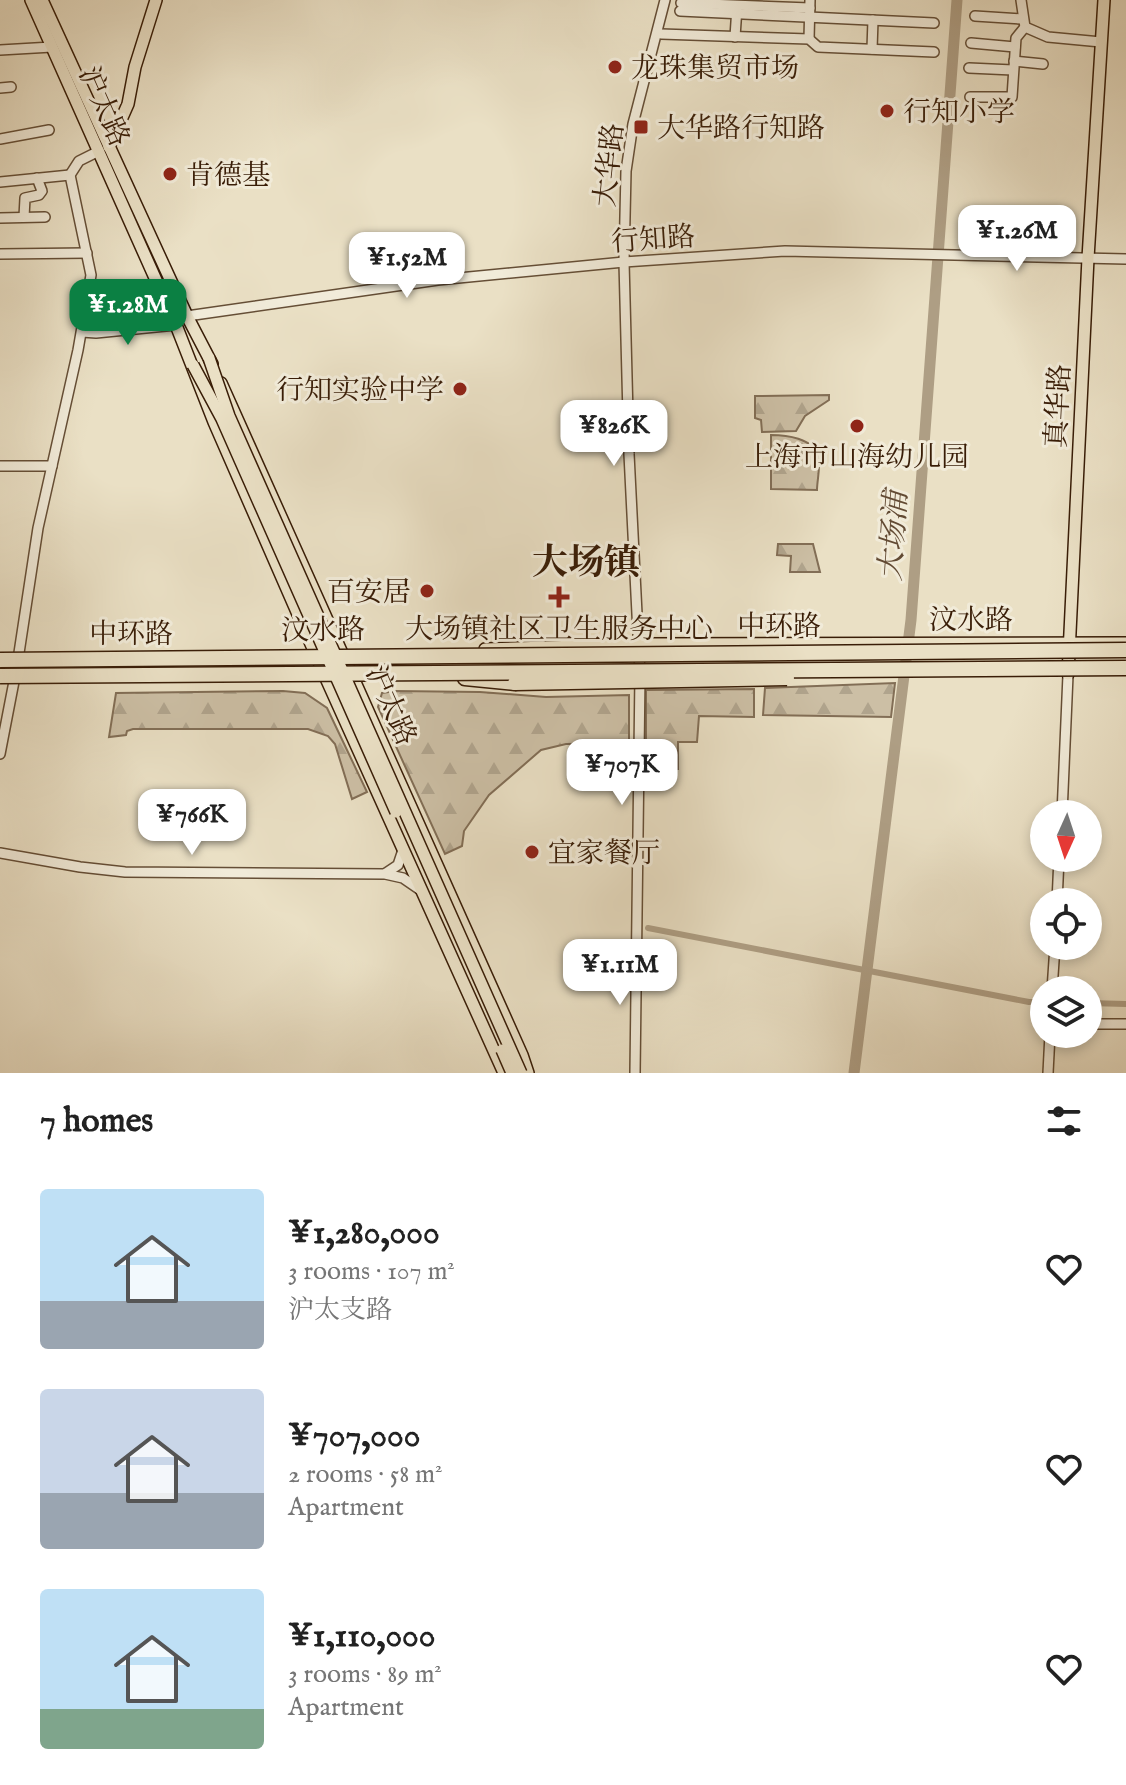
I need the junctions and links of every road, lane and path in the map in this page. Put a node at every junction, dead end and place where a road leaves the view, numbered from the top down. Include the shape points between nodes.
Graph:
1 (31, 0) edge
2 (42, 0) edge
3 (156, 0) edge
4 (665, 0) edge
5 (1021, 0) edge
6 (1104, 0) edge
7 (737, 6) edge
8 (680, 7) dead end
9 (810, 8) edge
10 (975, 16) dead end
11 (873, 20) junction
12 (934, 23) dead end
13 (1024, 23) junction
14 (661, 34) dead end
15 (735, 37) junction
16 (809, 39) junction
17 (1101, 42) dead end
18 (971, 43) dead end
19 (52, 47) junction
20 (1015, 47) junction
21 (872, 49) junction
22 (0, 50) edge
23 (934, 52) dead end
24 (1043, 64) dead end
25 (1013, 66) junction
26 (969, 68) dead end
27 (970, 97) dead end
28 (49, 130) dead end
29 (0, 139) edge
30 (105, 149) junction
31 (70, 175) junction
32 (37, 178) junction
33 (0, 182) edge
34 (24, 217) junction
35 (45, 217) dead end
36 (0, 218) edge
37 (87, 253) junction
38 (0, 254) edge
39 (1088, 258) junction
40 (1126, 259) edge
41 (624, 262) junction
42 (187, 316) junction
43 (176, 325) junction
44 (82, 332) junction
45 (209, 358) junction
46 (193, 365) junction
47 (0, 466) edge
48 (52, 466) junction
49 (1126, 642) edge
50 (1069, 643) junction
51 (640, 644) junction
52 (990, 650) junction
53 (1126, 650) edge
54 (344, 653) junction
55 (156, 655) junction
56 (207, 655) junction
57 (0, 658) edge
58 (235, 664) junction
59 (132, 665) junction
60 (321, 665) junction
61 (897, 669) junction
62 (8, 671) edge
63 (1126, 671) edge
64 (640, 674) junction
65 (1068, 675) junction
66 (352, 676) junction
67 (441, 676) junction
68 (0, 754) edge
69 (1063, 800) edge
70 (403, 850) junction
71 (0, 853) edge
72 (382, 874) junction
73 (422, 892) junction
74 (1102, 1024) edge
75 (1126, 1024) edge
76 (1049, 1048) edge
77 (504, 1073) edge
78 (512, 1073) edge
79 (521, 1073) edge
80 (528, 1073) edge
81 (635, 1073) edge
82 (1048, 1073) edge

1 - 19 main road, 沪太路
2 - 30 main road, 沪太路
3 - 30 main road via 128,104
4 - 41 street, 大华路 via 633,124
5 - 13 street
6 - 39 main road, 真华路
7 - 8 street
7 - 9 street
7 - 15 street
9 - 11 street
9 - 16 street
10 - 13 street
11 - 12 street
11 - 21 street
13 - 17 street via 1048,37
13 - 20 street
14 - 15 street
15 - 16 street
16 - 21 street via 818,47
18 - 20 street
19 - 22 street
19 - 30 main road, 沪太路
20 - 25 street
21 - 23 street
24 - 25 street
25 - 26 street
25 - 27 street via 1012,97
28 - 29 street
30 - 31 street via 79,161
30 - 42 main road, 沪太路
30 - 43 main road, 沪太路
31 - 32 street
31 - 37 street
32 - 33 street
32 - 34 street via 42,191 25,198
34 - 35 street
34 - 36 street
37 - 38 street
37 - 44 street via 91,275
39 - 40 street, 行知路
39 - 41 street, 行知路 via 785,251
39 - 50 main road, 真华路
41 - 42 street, 行知路 via 396,285
41 - 51 street, 大华路
42 - 45 main road, 沪太路
43 - 44 street
43 - 46 main road, 沪太路
44 - 48 street
45 - 54 main road, 沪太路
45 - 79 main road, 沪太路, bridge via 229,416
46 - 60 main road, 沪太路
46 - 78 main road, 沪太路, bridge
47 - 48 street
48 - 62 street
49 - 50 main road, 汶水路
49 - 52 highway, bridge via 1051,641
50 - 51 main road, 汶水路
50 - 65 main road, 真华路
51 - 54 main road, 汶水路
51 - 64 street, 大华路
52 - 53 highway, 中环路, bridge
52 - 57 highway, 中环路, bridge
54 - 60 main road, 汶水路
54 - 66 main road, 沪太路
55 - 56 main road, 汶水路
55 - 59 main road
55 - 62 main road, 汶水路
56 - 58 main road
56 - 60 main road, 汶水路
57 - 62 main road, 汶水路
58 - 59 main road, 汶水路
58 - 60 main road, 汶水路
59 - 62 main road, 汶水路
60 - 62 main road, 汶水路
60 - 66 main road, 汶水路
60 - 70 main road, 沪太路
61 - 62 highway, 中环路, bridge
61 - 63 highway, 中环路, bridge
61 - 67 highway, bridge via 765,680 515,683
62 - 68 street
63 - 65 main road, 汶水路
64 - 65 main road, 汶水路, bridge
64 - 67 main road, 汶水路
64 - 81 street, 大华路
65 - 69 street, 真华路
66 - 67 main road, 汶水路
66 - 80 main road, 沪太路
70 - 72 street via 397,867
70 - 73 main road, 沪太路
71 - 72 street via 125,872
72 - 73 street via 403,878
73 - 77 main road, 沪太路
74 - 75 street
76 - 82 street

